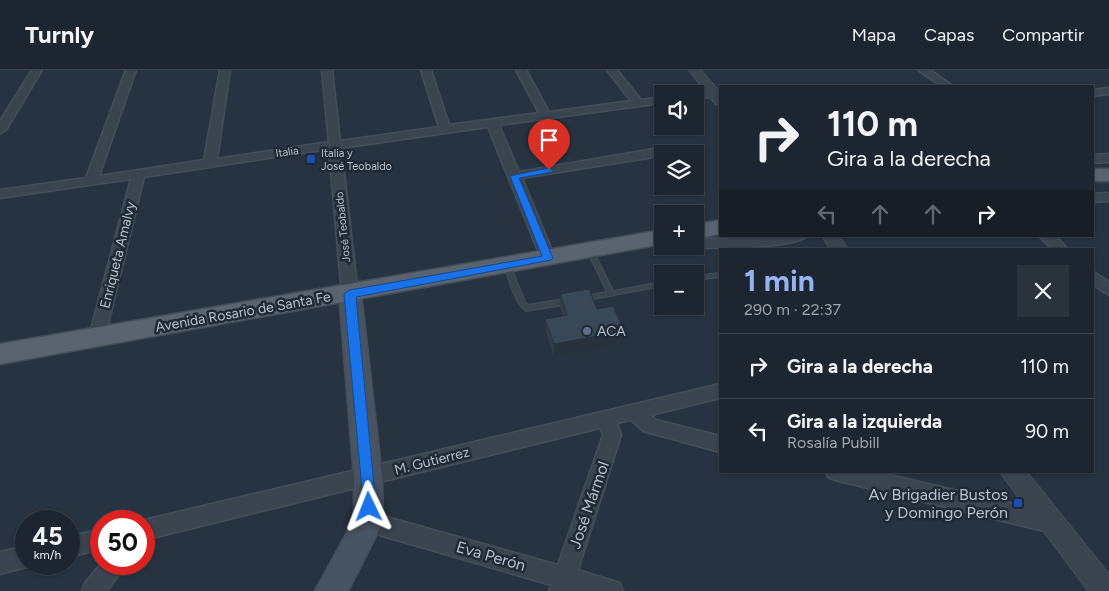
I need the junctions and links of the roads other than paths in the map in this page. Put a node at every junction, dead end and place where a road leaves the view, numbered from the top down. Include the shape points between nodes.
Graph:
1 (37, 70) edge
2 (131, 70) edge
3 (225, 70) edge
4 (327, 70) edge
5 (426, 70) edge
6 (521, 70) edge
7 (612, 70) edge
8 (695, 70) edge
9 (914, 70) edge
10 (923, 70) edge
11 (937, 85) edge
12 (946, 85) edge
13 (1109, 90) edge
14 (1094, 93) edge
15 (704, 97) edge
16 (717, 98) edge
17 (654, 101) edge
18 (637, 102) junction
19 (544, 115) junction
20 (492, 122) junction
21 (445, 128) junction
22 (0, 130) edge
23 (334, 145) junction
24 (654, 153) dead end
25 (1109, 158) edge
26 (1094, 159) edge
27 (210, 164) junction
28 (139, 173) junction
29 (1094, 175) edge
30 (1109, 175) edge
31 (514, 176) junction
32 (91, 180) junction
33 (0, 194) edge
34 (1109, 197) edge
35 (1094, 198) edge
36 (719, 227) edge
37 (704, 230) edge
38 (794, 237) edge
39 (831, 237) edge
40 (1047, 237) edge
41 (654, 240) edge
42 (704, 244) edge
43 (838, 248) edge
44 (1060, 248) edge
45 (590, 250) junction
46 (548, 258) junction
47 (507, 265) junction
48 (719, 275) edge
49 (704, 277) edge
50 (1094, 278) edge
51 (654, 286) edge
52 (1109, 290) edge
53 (350, 294) junction
54 (611, 294) junction
55 (97, 337) junction
56 (0, 354) edge
57 (719, 391) edge
58 (634, 412) junction
59 (606, 419) junction
60 (719, 444) edge
61 (843, 473) edge
62 (1013, 473) edge
63 (368, 477) junction
64 (369, 522) junction
65 (1052, 523) junction
66 (155, 527) edge
67 (15, 559) edge
68 (0, 562) edge
69 (107, 575) edge
70 (562, 584) edge
71 (93, 591) edge
72 (331, 591) edge
73 (612, 591) edge
74 (1105, 591) edge

1 - 22 street
2 - 32 street
3 - 27 street
4 - 23 street, José Teobaldo
5 - 21 street
6 - 19 street
7 - 18 street
8 - 16 street
9 - 11 street
10 - 12 street
13 - 14 street
15 - 16 street
17 - 18 street, Italia
18 - 19 street, Italia
19 - 20 street, Italia
20 - 21 street, Italia
20 - 31 street
21 - 23 street, Italia
23 - 27 street, Italia
23 - 53 street, José Teobaldo
24 - 31 street
25 - 26 street
27 - 28 street, Italia
28 - 32 street, Italia
28 - 55 street, Enriqueta Amalvy
29 - 30 main road
31 - 46 street
32 - 33 street, Italia
34 - 35 street
36 - 37 main road
38 - 42 street via 762,242
39 - 43 street
40 - 44 street
41 - 45 main road, Avenida Rosario de Santa Fe
45 - 46 main road, Avenida Rosario de Santa Fe
45 - 54 lane
46 - 47 main road, Avenida Rosario de Santa Fe
47 - 53 main road, Avenida Rosario de Santa Fe
47 - 54 lane via 526,308
48 - 49 lane
50 - 52 street
51 - 54 lane
53 - 55 main road, Avenida Rosario de Santa Fe
53 - 63 main road
55 - 56 main road, Avenida Rosario de Santa Fe
57 - 58 street, M. Gutierrez
58 - 59 street, M. Gutierrez
58 - 60 street via 650,426
59 - 63 street, M. Gutierrez
59 - 70 street, José Mármol via 612,435
61 - 65 street
62 - 65 street
63 - 64 main road
63 - 66 street, M. Gutierrez
64 - 70 street, Eva Perón
64 - 72 main road
65 - 74 street
67 - 68 street
69 - 71 street
70 - 73 street, Eva Perón

